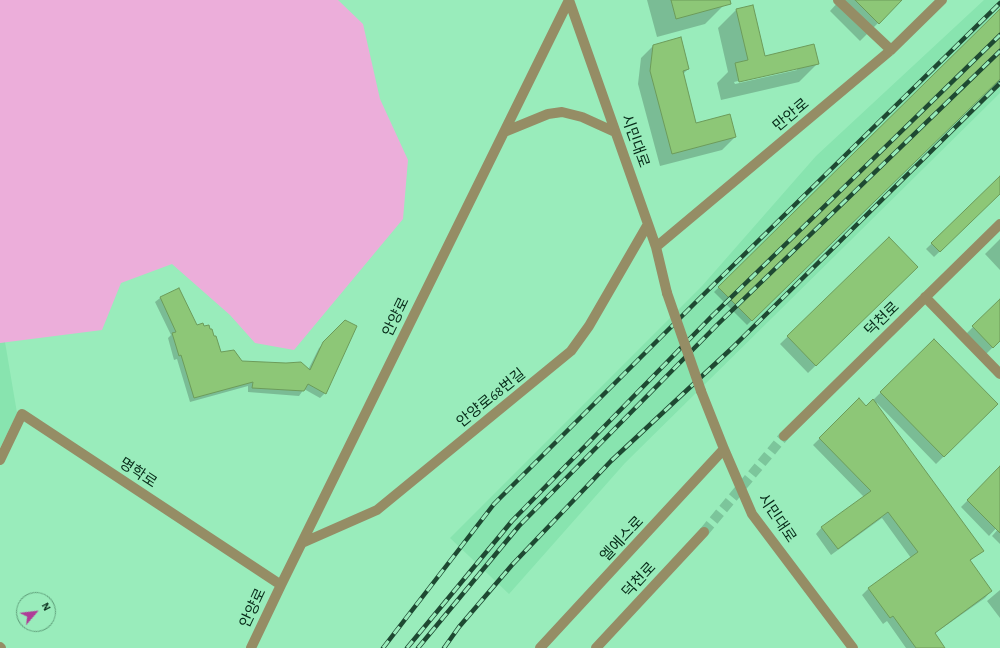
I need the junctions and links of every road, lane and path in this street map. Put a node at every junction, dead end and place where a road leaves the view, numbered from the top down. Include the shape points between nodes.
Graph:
1 (569, 0) edge
2 (838, 0) edge
3 (942, 0) edge
4 (892, 50) junction
5 (504, 132) junction
6 (616, 132) junction
7 (648, 224) junction
8 (1000, 224) edge
9 (656, 247) junction
10 (925, 297) junction
11 (1000, 374) edge
12 (784, 436) tunnel mouth
13 (724, 449) junction
14 (0, 460) edge
15 (704, 532) tunnel mouth
16 (302, 543) junction
17 (281, 586) junction
18 (251, 648) edge
19 (540, 648) edge
20 (596, 648) edge
21 (853, 648) edge

1 - 5 street, 안양로
1 - 6 street, 시민대로
2 - 4 street
3 - 4 street, 만안로
4 - 9 street, 만안로
5 - 6 street via 548,114 562,112 582,117
5 - 16 street, 안양로
6 - 7 street, 시민대로
7 - 9 street, 시민대로
7 - 16 street, 안양로68번길 via 589,326 571,352 377,510
8 - 10 street, 덕천로
9 - 13 street, 시민대로, bridge via 667,293
10 - 11 street
10 - 12 street, 덕천로
13 - 19 street, 엘에스로
13 - 21 street, 시민대로 via 752,514
14 - 17 street, 명학로 via 22,414
15 - 20 street, 덕천로
16 - 17 street, 안양로
17 - 18 street, 안양로

